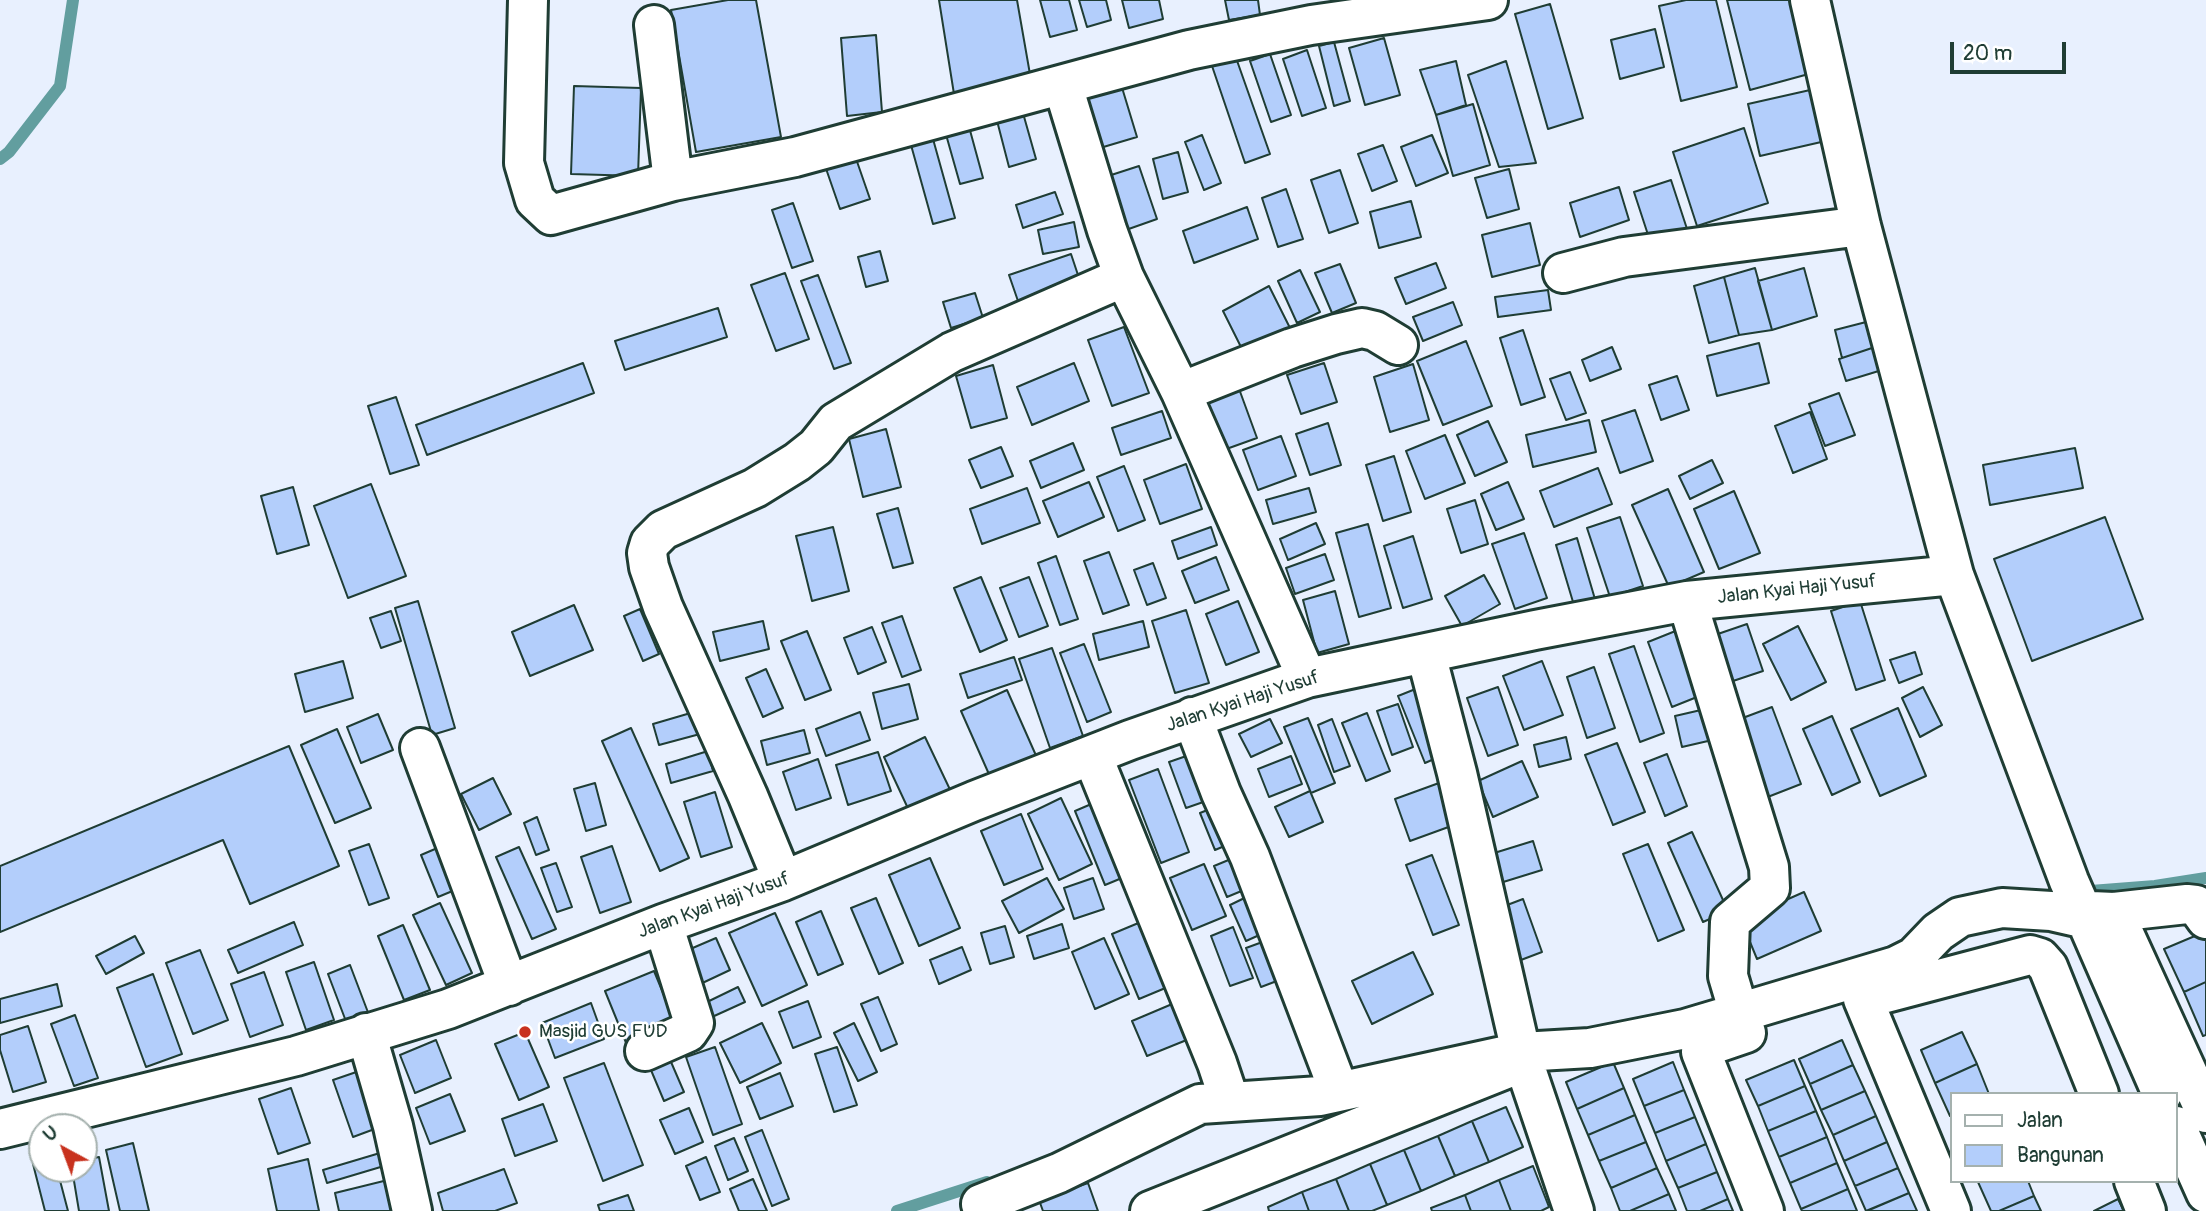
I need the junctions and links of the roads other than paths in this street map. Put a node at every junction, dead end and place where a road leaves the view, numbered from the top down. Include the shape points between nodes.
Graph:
1 (528, 0) edge
2 (1488, 0) edge
3 (1810, 0) edge
4 (1388, 7) edge
5 (654, 25) dead end
6 (1063, 86) junction
7 (673, 181) junction
8 (1861, 226) junction
9 (1563, 274) dead end
10 (1124, 277) junction
11 (1398, 345) dead end
12 (1181, 392) junction
13 (1954, 575) junction
14 (1686, 601) junction
15 (1426, 654) junction
16 (1307, 678) junction
17 (1192, 717) junction
18 (420, 748) dead end
19 (1093, 755) junction
20 (783, 881) junction
21 (2088, 906) junction
22 (2203, 909) edge
23 (663, 924) junction
24 (509, 986) junction
25 (1863, 999) junction
26 (1739, 1013) junction
27 (366, 1033) junction
28 (1516, 1035) junction
29 (645, 1051) dead end
30 (1339, 1091) junction
31 (2098, 1092) edge
32 (2161, 1092) edge
33 (1230, 1102) junction
34 (2206, 1112) edge
35 (0, 1129) edge
36 (2178, 1130) edge
37 (2135, 1183) edge
38 (2206, 1193) edge
39 (412, 1211) edge
40 (983, 1211) edge
41 (1150, 1211) edge
42 (1574, 1211) edge
43 (1764, 1211) edge
44 (1951, 1211) edge
45 (2146, 1211) edge

1 - 7 street via 524,163 535,200 551,215
2 - 4 street
3 - 8 street
4 - 6 street via 1189,50
5 - 7 street
6 - 7 street via 795,157
6 - 10 street
8 - 9 street via 1624,257
8 - 13 street
10 - 12 street
10 - 20 street via 952,352 836,422 816,447 787,469 663,530 650,543 649,567 663,607
11 - 12 street via 1362,328 1255,361
12 - 16 street
13 - 14 street, Jalan Kyai Haji Yusuf
13 - 21 street
14 - 15 street, Jalan Kyai Haji Yusuf
14 - 26 street via 1769,867 1770,888 1730,922 1728,976
15 - 16 street, Jalan Kyai Haji Yusuf
15 - 28 street
16 - 17 street, Jalan Kyai Haji Yusuf
17 - 19 street, Jalan Kyai Haji Yusuf
17 - 30 street
18 - 24 street
19 - 20 street, Jalan Kyai Haji Yusuf
19 - 33 street
20 - 23 street, Jalan Kyai Haji Yusuf
21 - 22 street via 2188,904
21 - 26 street via 2051,911 2002,908 1960,917 1914,957 1896,966
21 - 32 street
21 - 34 street
23 - 24 street, Jalan Kyai Haji Yusuf
23 - 29 street via 694,1023 688,1032
24 - 27 street, Jalan Kyai Haji Yusuf
25 - 31 street via 2030,955 2037,957 2048,967
25 - 43 street via 1702,1048
25 - 44 street
26 - 28 street via 1590,1048
27 - 35 street, Jalan Kyai Haji Yusuf via 296,1056
27 - 39 street
28 - 30 street
30 - 33 street
33 - 40 street via 1200,1104 1059,1173 981,1204
36 - 38 street
37 - 45 street
41 - 42 street via 1513,1066 1528,1075

